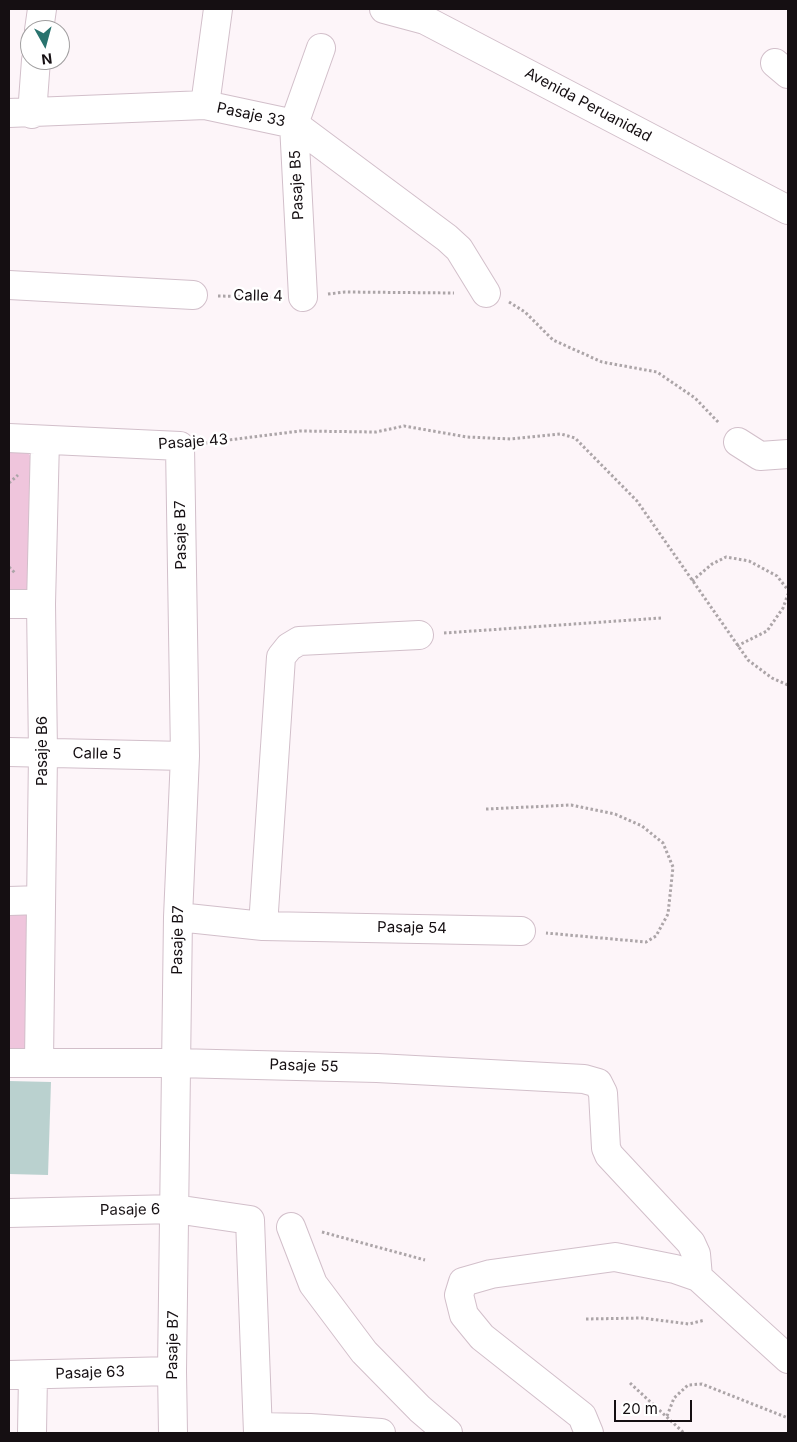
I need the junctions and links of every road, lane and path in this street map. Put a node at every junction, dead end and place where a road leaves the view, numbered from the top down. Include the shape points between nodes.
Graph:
1 (218, 9) edge
2 (384, 9) edge
3 (321, 48) dead end
4 (33, 70) edge
5 (204, 105) junction
6 (20, 114) edge
7 (294, 124) junction
8 (788, 210) edge
9 (9, 285) edge
10 (193, 295) joint
11 (496, 296) junction
12 (303, 297) junction
13 (9, 438) edge
14 (45, 440) junction
15 (738, 442) joint
16 (180, 446) junction
17 (788, 454) edge
18 (692, 582) junction
19 (788, 592) edge
20 (9, 604) edge
21 (41, 604) junction
22 (661, 618) dead end
23 (419, 635) joint
24 (737, 646) junction
25 (788, 685) edge
26 (9, 752) edge
27 (43, 753) junction
28 (184, 756) junction
29 (486, 810) dead end
30 (41, 900) junction
31 (9, 901) edge
32 (178, 917) junction
33 (263, 926) junction
34 (521, 931) joint
35 (39, 1061) junction
36 (9, 1063) edge
37 (176, 1063) junction
38 (175, 1209) junction
39 (9, 1212) edge
40 (292, 1227) joint
41 (426, 1260) dead end
42 (698, 1277) junction
43 (723, 1300) junction
44 (586, 1319) dead end
45 (788, 1359) edge
46 (172, 1371) junction
47 (21, 1375) edge
48 (630, 1383) dead end
49 (667, 1416) junction
50 (788, 1418) edge
51 (258, 1430) edge
52 (310, 1431) edge
53 (32, 1433) edge
54 (173, 1433) edge
55 (381, 1433) edge
56 (448, 1433) edge
57 (589, 1433) edge
58 (684, 1433) edge

1 - 5 street
2 - 8 street, Avenida Peruanidad via 425,20
3 - 7 street, Pasaje B5
4 - 6 street
5 - 6 street, Pasaje 33
5 - 7 street, Pasaje 33
7 - 11 street, Pasaje 33 via 446,238
7 - 12 street, Pasaje B5
9 - 10 street
10 - 12 path, Calle 4
11 - 12 path, Calle 4 via 345,292
11 - 15 path via 525,312 553,340 602,362 657,372 695,398
13 - 14 street, Pasaje 43
14 - 16 street, Pasaje 43
14 - 21 street, Pasaje B6
15 - 17 street via 760,456
16 - 18 path, Pasaje 43 via 300,431 376,432 404,426 467,437 511,439 561,434 575,438 637,501
16 - 28 street, Pasaje B7
18 - 19 path via 712,564 726,557 749,561 777,576
18 - 24 path
19 - 24 path via 783,608 766,631
20 - 21 street
21 - 27 street, Pasaje B6
22 - 23 path
23 - 33 street via 299,641 281,657
24 - 25 path via 748,660 772,678
26 - 27 street, Calle 5
27 - 28 street, Calle 5
27 - 30 street, Pasaje B6
28 - 32 street, Pasaje B7
29 - 34 path via 571,805 615,814 642,826 663,843 673,867 668,914 656,936 646,942
30 - 31 street
30 - 35 street, Pasaje B6
32 - 33 street, Pasaje 54
32 - 37 street, Pasaje B7
33 - 34 street, Pasaje 54
35 - 36 street, Pasaje 55
35 - 37 street, Pasaje 55
37 - 38 street, Pasaje B7
37 - 42 street, Pasaje 55 via 377,1068 584,1078 598,1083 603,1093 609,1155 691,1243 696,1254
38 - 39 street, Pasaje 6
38 - 46 street, Pasaje B7
38 - 51 street, Pasaje 6 via 250,1220
40 - 41 path via 361,1241
40 - 56 street via 313,1284 364,1352
42 - 43 street
42 - 57 street via 615,1257 491,1274 463,1282 459,1295 464,1316 482,1337 582,1416
43 - 44 path via 710,1319 689,1324 642,1318
43 - 45 street
46 - 47 street, Pasaje 63
46 - 54 street, Pasaje B7
47 - 53 street
48 - 49 path
49 - 50 path via 674,1398 688,1385 702,1384
49 - 58 path
51 - 52 street
52 - 55 street

